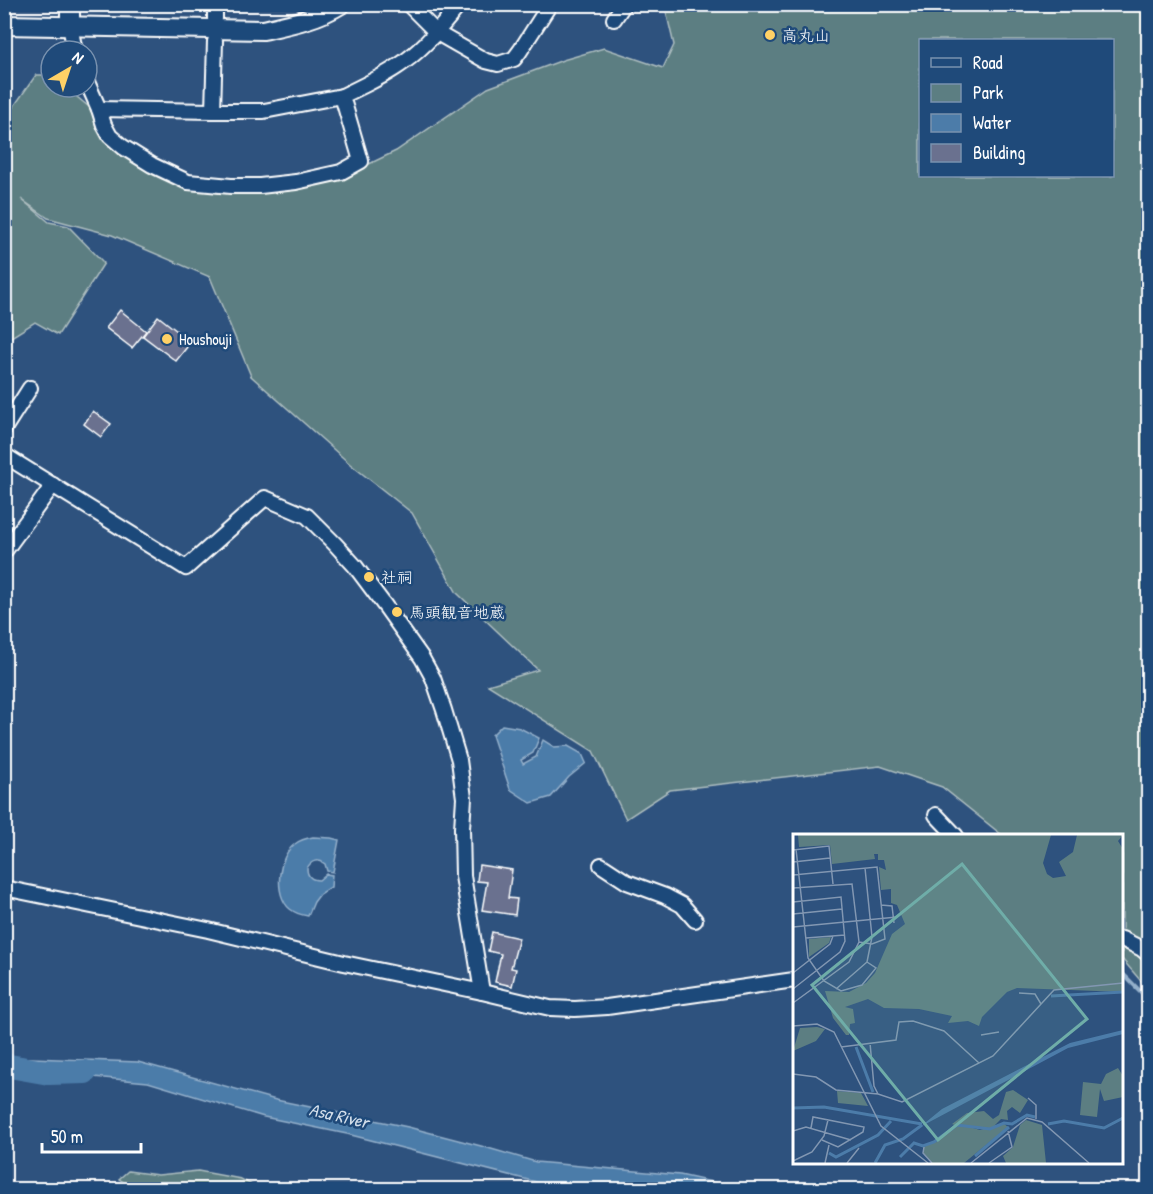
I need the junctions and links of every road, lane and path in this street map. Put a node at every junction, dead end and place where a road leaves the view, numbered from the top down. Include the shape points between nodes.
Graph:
1 (70, 4) edge
2 (341, 4) edge
3 (408, 4) edge
4 (460, 4) edge
5 (550, 4) edge
6 (624, 4) edge
7 (614, 19) dead end
8 (4, 25) edge
9 (70, 26) junction
10 (437, 33) junction
11 (73, 39) edge
12 (215, 41) dead end
13 (342, 96) junction
14 (95, 99) edge
15 (99, 109) junction
16 (213, 111) junction
17 (30, 388) dead end
18 (4, 429) edge
19 (4, 455) edge
20 (53, 485) junction
21 (4, 552) edge
22 (936, 815) dead end
23 (954, 834) edge
24 (601, 865) dead end
25 (4, 888) edge
26 (696, 920) dead end
27 (1123, 940) edge
28 (1149, 954) edge
29 (793, 980) edge
30 (482, 992) junction

1 - 9 street
2 - 9 street via 300,23 263,30
3 - 10 street
4 - 10 street
5 - 10 street via 514,59 498,64
6 - 7 street
8 - 9 street
9 - 11 street
10 - 13 street via 404,63
12 - 16 street
13 - 15 street via 361,161 341,172 260,186 188,182 152,165 110,136
13 - 16 street via 264,111
14 - 15 street
15 - 16 street
17 - 18 street
19 - 20 street
20 - 21 street
20 - 30 street via 186,568 266,498 307,516 355,566 433,678 459,760 464,798 463,876
22 - 23 street
24 - 26 street via 627,882 682,905
25 - 30 street
27 - 28 street
29 - 30 street via 575,1009 550,1008

